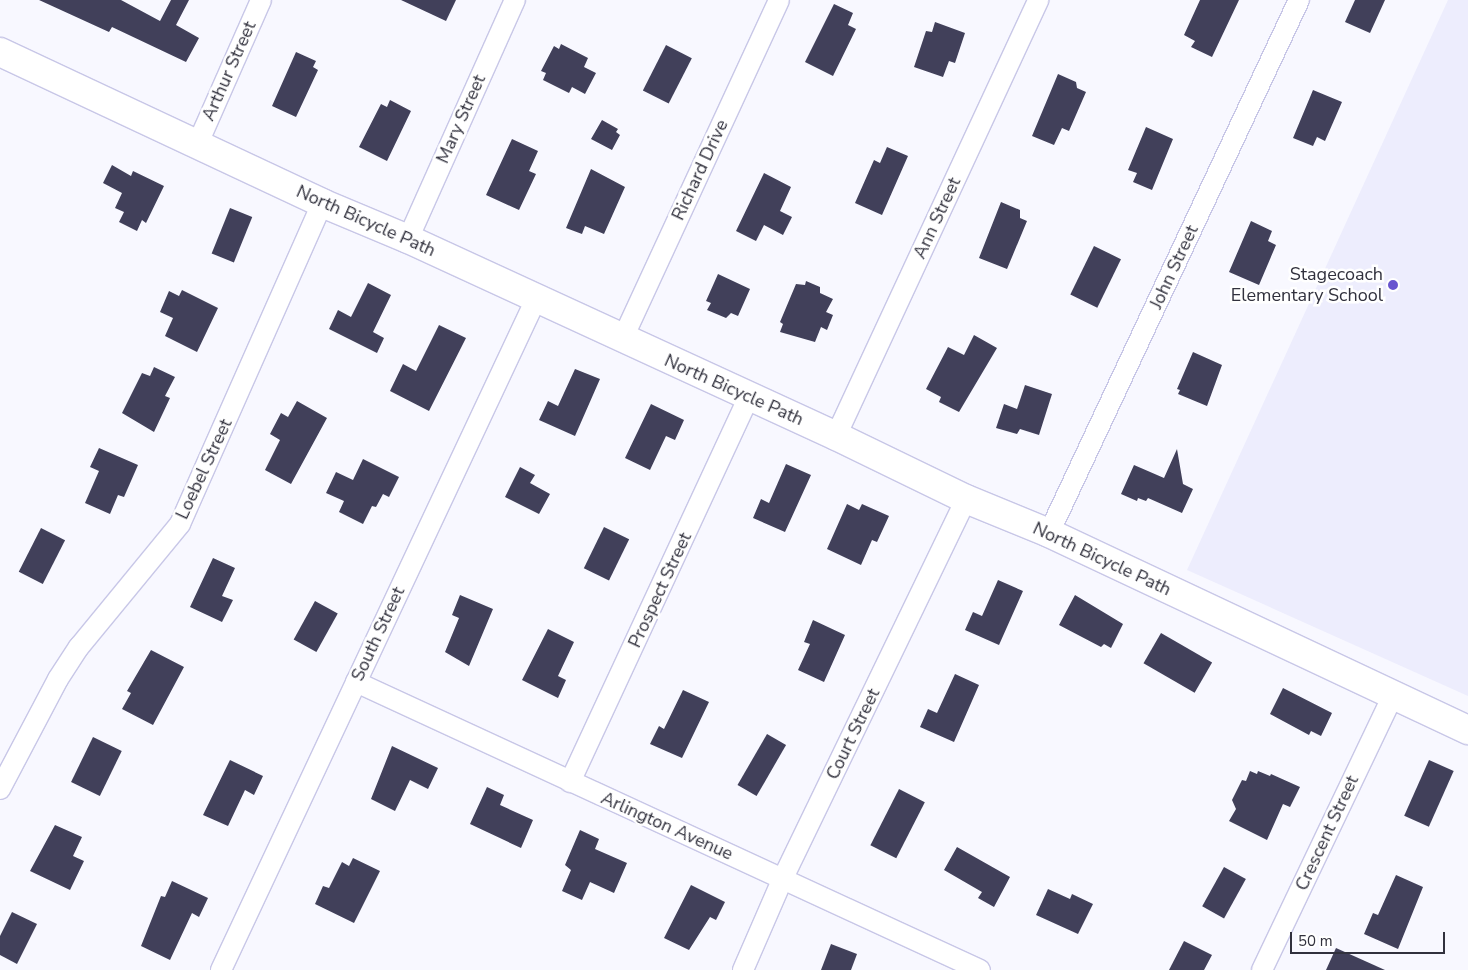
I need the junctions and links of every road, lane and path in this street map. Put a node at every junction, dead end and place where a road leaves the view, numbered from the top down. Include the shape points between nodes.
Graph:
1 (261, 0) edge
2 (515, 0) edge
3 (779, 0) edge
4 (1038, 0) edge
5 (1300, 0) edge
6 (0, 52) edge
7 (198, 143) junction
8 (322, 203) junction
9 (408, 239) junction
10 (536, 299) junction
11 (622, 340) junction
12 (749, 397) junction
13 (836, 436) junction
14 (966, 499) junction
15 (1049, 533) junction
16 (356, 682) junction
17 (1392, 697) junction
18 (1468, 730) edge
19 (570, 782) junction
20 (0, 789) edge
21 (783, 878) junction
22 (221, 970) edge
23 (743, 970) edge
24 (980, 970) edge
25 (1262, 970) edge

1 - 7 street, Arthur Street
2 - 9 street, Mary Street
3 - 11 street, Richard Drive
4 - 13 street, Ann Street
5 - 15 street, John Street
6 - 7 street, North Bicycle Path
7 - 8 street, North Bicycle Path
8 - 9 street, North Bicycle Path
8 - 20 street, Loebel Street via 180,524 79,647 53,688
9 - 10 street, North Bicycle Path
10 - 11 street, North Bicycle Path
10 - 16 street, South Street
11 - 12 street, North Bicycle Path
12 - 13 street, North Bicycle Path
12 - 19 street, Prospect Street
13 - 14 street, North Bicycle Path
14 - 15 street, North Bicycle Path
14 - 21 street, Court Street
15 - 17 street, North Bicycle Path
16 - 19 street, Arlington Avenue
16 - 22 street, South Street
17 - 18 street, North Bicycle Path
17 - 25 street, Crescent Street
19 - 21 street, Arlington Avenue
21 - 23 street, Court Street
21 - 24 street, Arlington Avenue

